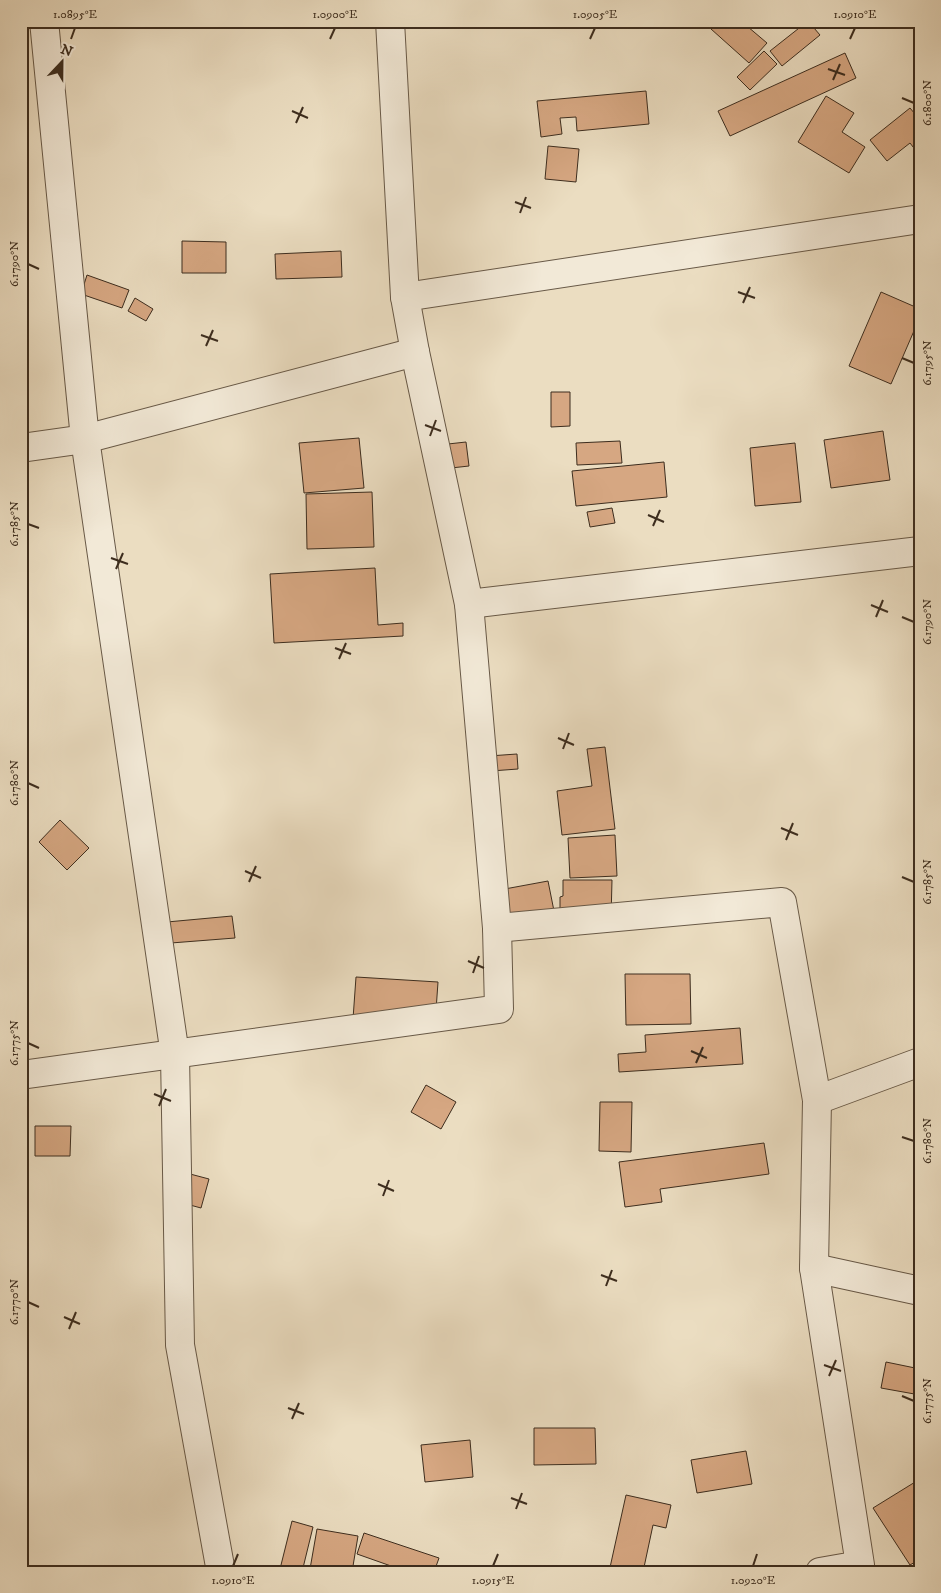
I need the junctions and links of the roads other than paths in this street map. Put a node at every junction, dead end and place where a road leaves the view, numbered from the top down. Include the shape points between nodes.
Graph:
1 (44, 21) edge
2 (390, 21) edge
3 (920, 219) edge
4 (405, 297) junction
5 (415, 352) junction
6 (85, 439) junction
7 (21, 448) edge
8 (920, 551) edge
9 (469, 604) junction
10 (497, 928) junction
11 (175, 1055) junction
12 (920, 1062) edge
13 (21, 1075) edge
14 (816, 1100) junction
15 (814, 1268) junction
16 (920, 1290) edge
17 (221, 1572) edge
18 (820, 1572) edge

1 - 6 street
2 - 4 street
3 - 4 street
4 - 5 street
5 - 6 street
5 - 9 street
6 - 7 street
6 - 11 street
8 - 9 street
9 - 10 street
10 - 11 street via 499,1009
10 - 14 street via 782,902
11 - 13 street
11 - 17 street via 180,1345
12 - 14 street
14 - 15 street
15 - 16 street
15 - 18 street via 860,1565

